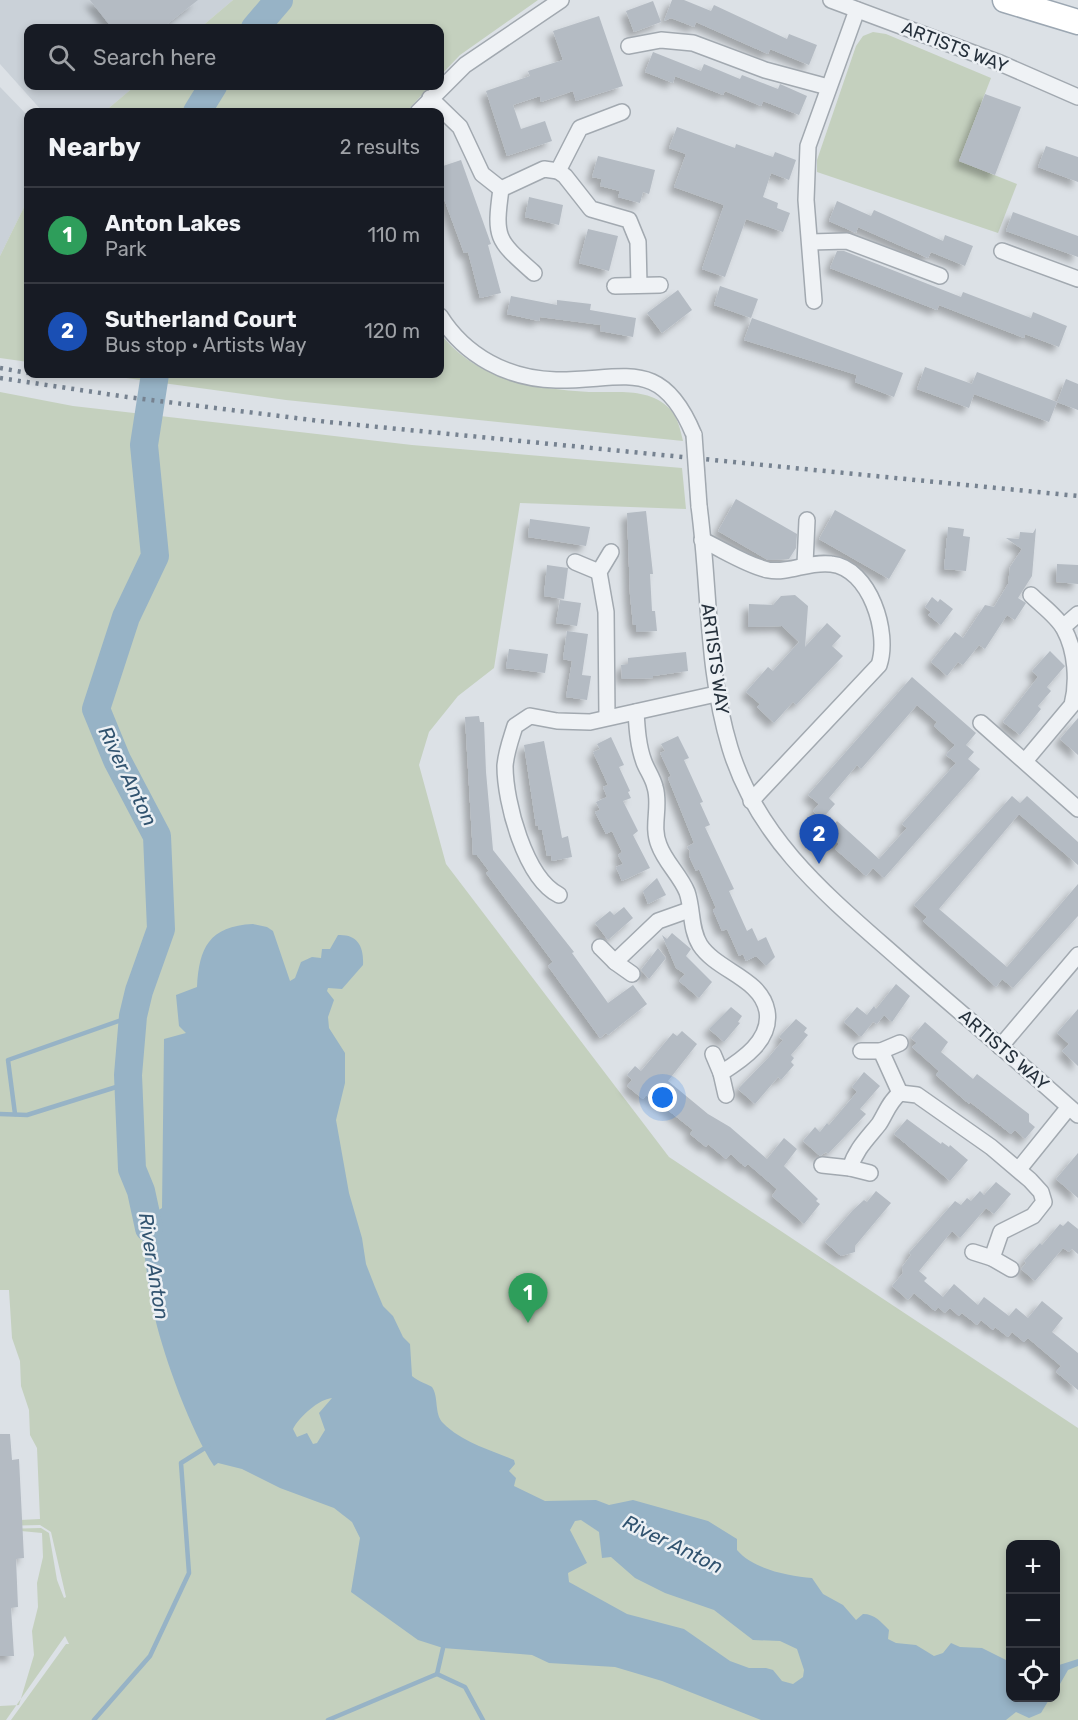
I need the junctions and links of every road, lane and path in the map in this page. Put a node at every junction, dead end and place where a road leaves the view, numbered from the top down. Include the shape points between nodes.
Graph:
1 (561, 0) edge
2 (831, 0) edge
3 (1005, 0) edge
4 (858, 10) junction
5 (1078, 22) edge
6 (629, 46) dead end
7 (444, 85) edge
8 (828, 87) junction
9 (438, 90) edge
10 (1078, 97) edge
11 (430, 98) junction
12 (421, 108) edge
13 (440, 108) edge
14 (444, 112) edge
15 (622, 112) dead end
16 (558, 171) junction
17 (501, 189) junction
18 (810, 242) junction
19 (1002, 251) dead end
20 (534, 273) dead end
21 (940, 276) dead end
22 (1078, 279) edge
23 (639, 285) junction
24 (660, 285) dead end
25 (615, 286) dead end
26 (814, 300) dead end
27 (444, 321) edge
28 (807, 520) dead end
29 (702, 540) junction
30 (611, 552) dead end
31 (574, 562) dead end
32 (805, 564) junction
33 (599, 572) junction
34 (1031, 596) dead end
35 (1078, 614) edge
36 (1063, 627) junction
37 (716, 693) junction
38 (1077, 699) edge
39 (636, 712) junction
40 (607, 717) junction
41 (981, 723) dead end
42 (1025, 761) junction
43 (751, 801) junction
44 (1078, 808) edge
45 (559, 895) dead end
46 (689, 910) junction
47 (600, 947) dead end
48 (1078, 955) edge
49 (615, 962) junction
50 (632, 974) dead end
51 (900, 1043) dead end
52 (1000, 1047) junction
53 (861, 1051) dead end
54 (881, 1051) junction
55 (713, 1054) dead end
56 (721, 1073) junction
57 (900, 1093) junction
58 (726, 1095) dead end
59 (1073, 1111) edge
60 (822, 1165) dead end
61 (850, 1168) junction
62 (1019, 1169) junction
63 (870, 1173) dead end
64 (973, 1252) dead end
65 (992, 1258) junction
66 (1011, 1269) dead end

1 - 7 street via 465,65
2 - 4 street, ARTISTS WAY
3 - 5 main road
4 - 8 street
4 - 10 street, ARTISTS WAY
6 - 8 street via 661,40 693,43 765,70
8 - 18 street via 808,146 806,200
9 - 11 street
11 - 12 street
11 - 13 street
14 - 17 street via 460,127 482,174
15 - 16 street via 580,128
16 - 17 street via 544,169
16 - 23 street via 591,209 629,220 638,242
17 - 20 street via 499,237
18 - 21 street via 847,241
18 - 26 street
19 - 22 street
23 - 24 street
23 - 25 street
27 - 29 street, ARTISTS WAY, bridge via 466,348 507,371 556,380 621,375 656,384 680,407 694,435
28 - 32 street
29 - 32 street via 766,570 784,572
29 - 37 street, ARTISTS WAY
30 - 33 street
31 - 33 street
32 - 43 street via 833,564 864,586 878,615 883,654 866,680
33 - 40 street via 606,612
34 - 36 street
35 - 36 street
36 - 38 street via 1077,667
37 - 39 street
37 - 43 street, ARTISTS WAY via 730,749
38 - 42 street
39 - 40 street
39 - 46 street via 643,759 655,785 659,847 682,881
40 - 45 street via 574,723 530,716 515,726 508,746 505,766 516,829 537,872 549,890
41 - 42 street
42 - 44 street
43 - 52 street, ARTISTS WAY via 776,839 818,888
46 - 49 street via 658,921
46 - 56 street via 699,944 720,966 761,996 767,1010 767,1025 755,1047
47 - 49 street
48 - 52 street
49 - 50 street
51 - 54 street
52 - 59 street, ARTISTS WAY
53 - 54 street
54 - 57 street
55 - 56 street
56 - 58 street
57 - 61 street via 856,1150
57 - 62 street via 927,1101
59 - 62 street
60 - 61 street
61 - 63 street
62 - 65 street via 1041,1192 1044,1202 1033,1216 999,1234
64 - 65 street
65 - 66 street

